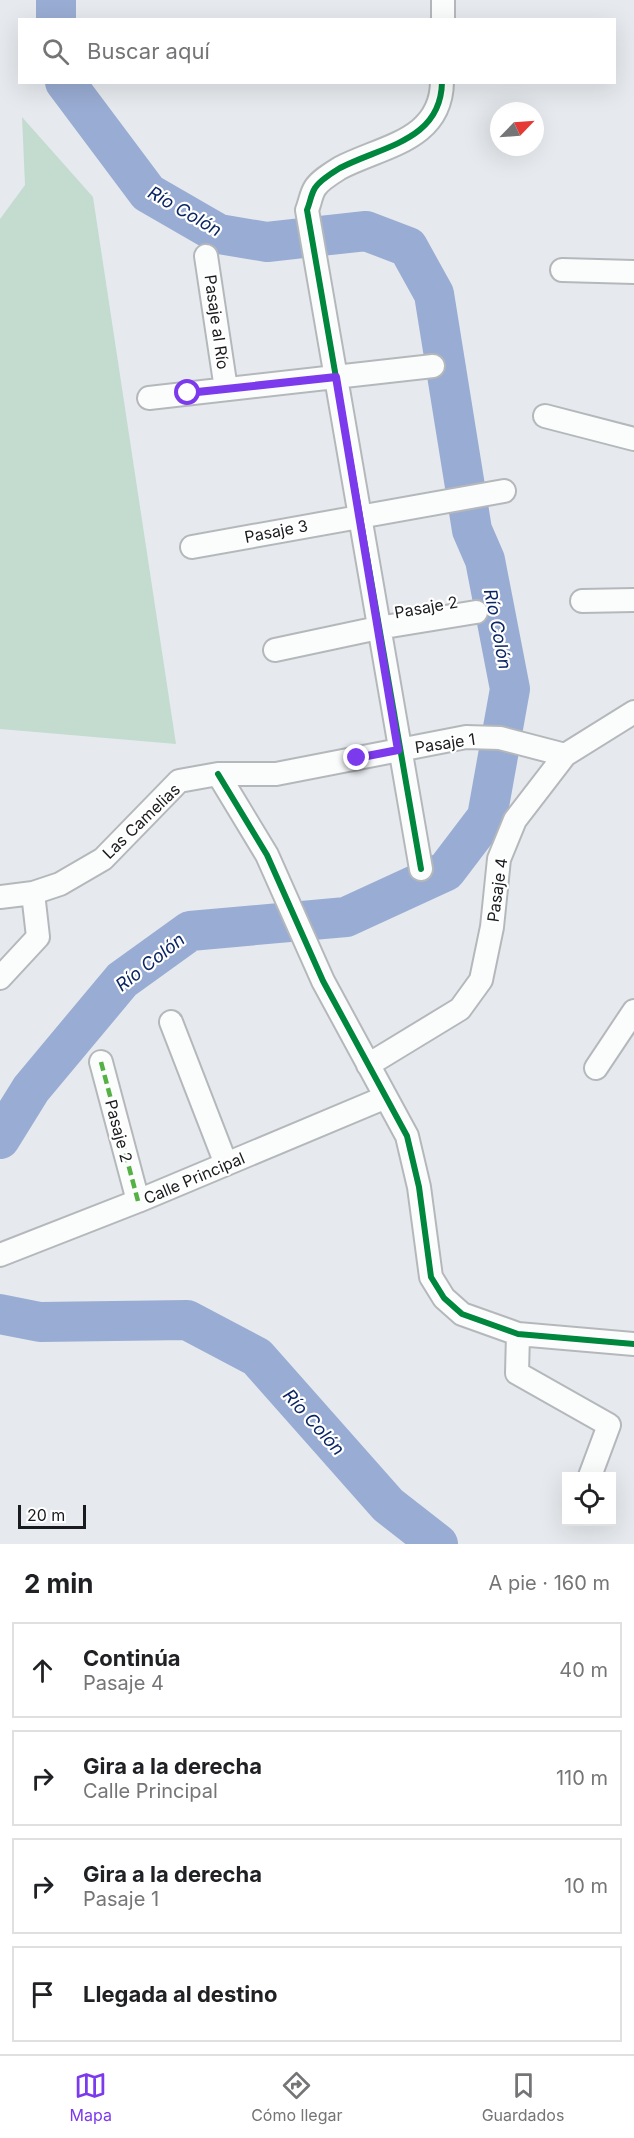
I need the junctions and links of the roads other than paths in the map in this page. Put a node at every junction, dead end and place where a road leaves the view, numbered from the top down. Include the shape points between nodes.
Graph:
1 (443, 0) edge
2 (443, 18) edge
3 (442, 84) edge
4 (206, 256) dead end
5 (562, 270) dead end
6 (634, 272) edge
7 (433, 366) dead end
8 (336, 377) junction
9 (226, 389) junction
10 (149, 398) dead end
11 (545, 416) dead end
12 (634, 439) edge
13 (504, 491) dead end
14 (360, 515) junction
15 (192, 547) dead end
16 (634, 600) edge
17 (582, 601) dead end
18 (476, 612) dead end
19 (378, 628) junction
20 (275, 650) dead end
21 (634, 712) edge
22 (398, 750) junction
23 (565, 755) junction
24 (218, 774) junction
25 (420, 869) dead end
26 (33, 893) junction
27 (0, 897) edge
28 (0, 978) edge
29 (634, 1011) edge
30 (171, 1022) dead end
31 (100, 1062) dead end
32 (368, 1065) junction
33 (596, 1068) dead end
34 (386, 1097) junction
35 (226, 1164) junction
36 (138, 1201) junction
37 (0, 1255) edge
38 (518, 1334) junction
39 (634, 1344) edge
40 (591, 1472) edge

1 - 2 street
3 - 8 street via 437,112 422,129 332,173 315,187 307,210
4 - 9 street, Pasaje al Río
5 - 6 street
7 - 8 street
8 - 9 street
8 - 14 street
9 - 10 street
11 - 12 street
13 - 14 street, Pasaje 3
14 - 15 street, Pasaje 3
14 - 19 street
16 - 17 street
18 - 19 street, Pasaje 2
19 - 20 street, Pasaje 2
19 - 22 street
21 - 23 street, Pasaje 4
22 - 23 street, Pasaje 1 via 466,737 500,738
22 - 24 street, Pasaje 1 via 276,774
22 - 25 street
23 - 32 street, Pasaje 4 via 515,820 499,860 492,927 481,980 460,1009
24 - 26 street, Las Camelias via 179,782 103,859 60,884
24 - 32 street via 267,855 322,981
26 - 27 street, Las Camelias
26 - 28 street via 38,937
29 - 33 street
30 - 35 street
31 - 36 street, Pasaje 2
32 - 34 street
34 - 35 street, Calle Principal
34 - 38 street via 407,1136 419,1187 431,1277 444,1298 462,1314
35 - 36 street, Calle Principal
36 - 37 street, Calle Principal
38 - 39 street
38 - 40 street via 517,1373 609,1425

